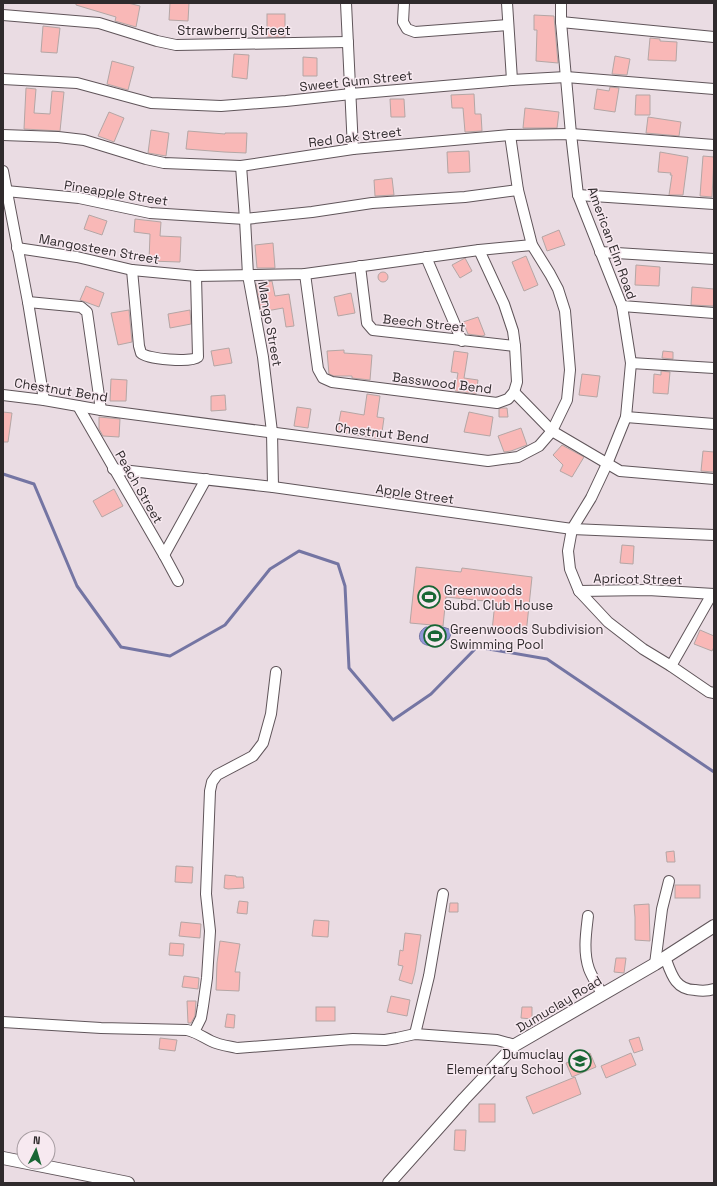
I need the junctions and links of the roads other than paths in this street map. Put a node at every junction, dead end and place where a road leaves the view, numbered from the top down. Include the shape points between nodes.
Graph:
1 (346, 3) edge
2 (404, 3) edge
3 (507, 3) edge
4 (561, 3) edge
5 (3, 15) edge
6 (561, 22) junction
7 (508, 25) junction
8 (714, 37) edge
9 (348, 42) junction
10 (566, 77) junction
11 (3, 79) edge
12 (512, 80) junction
13 (714, 89) edge
14 (351, 94) junction
15 (570, 134) junction
16 (3, 135) edge
17 (510, 135) junction
18 (714, 145) edge
19 (353, 148) junction
20 (241, 166) junction
21 (3, 171) edge
22 (518, 190) junction
23 (6, 191) junction
24 (578, 195) junction
25 (714, 204) edge
26 (246, 219) junction
27 (532, 245) junction
28 (17, 248) junction
29 (479, 250) junction
30 (600, 252) junction
31 (426, 257) junction
32 (714, 258) edge
33 (360, 266) junction
34 (132, 270) junction
35 (305, 274) junction
36 (248, 275) junction
37 (196, 276) junction
38 (28, 302) junction
39 (622, 306) junction
40 (714, 313) edge
41 (462, 341) junction
42 (515, 346) junction
43 (631, 363) junction
44 (714, 368) edge
45 (514, 392) junction
46 (3, 395) edge
47 (44, 400) junction
48 (78, 406) junction
49 (101, 410) junction
50 (626, 417) junction
51 (714, 424) edge
52 (552, 431) junction
53 (272, 432) junction
54 (607, 464) junction
55 (113, 468) junction
56 (206, 479) junction
57 (714, 479) edge
58 (273, 487) junction
59 (572, 529) junction
60 (714, 535) edge
61 (164, 555) junction
62 (178, 581) dead end
63 (579, 591) junction
64 (713, 594) edge
65 (671, 666) junction
66 (276, 672) dead end
67 (714, 693) edge
68 (669, 881) dead end
69 (443, 894) dead end
70 (588, 916) dead end
71 (714, 926) edge
72 (660, 960) junction
73 (714, 989) edge
74 (602, 994) junction
75 (3, 1022) edge
76 (194, 1032) junction
77 (415, 1034) junction
78 (516, 1045) junction
79 (3, 1158) edge
80 (128, 1183) edge
81 (389, 1183) edge

1 - 9 street
2 - 7 street via 403,22 407,29 415,32
3 - 7 street
4 - 6 street, American Elm Road
5 - 9 street, Strawberry Street via 99,23 176,44
6 - 8 street
6 - 10 street, American Elm Road
7 - 12 street
9 - 14 street
10 - 12 street, Sweet Gum Street
10 - 13 street, Sweet Gum Street
10 - 15 street, American Elm Road
11 - 14 street, Sweet Gum Street via 77,83 151,103 221,106
12 - 14 street, Sweet Gum Street
14 - 19 street
15 - 17 street, Red Oak Street
15 - 18 street, Red Oak Street
15 - 24 street, American Elm Road
16 - 20 street, Red Oak Street via 84,140 164,163
17 - 19 street, Red Oak Street
17 - 22 street, Chestnut Bend
19 - 20 street, Red Oak Street
20 - 26 street, Mango Street
21 - 23 street
22 - 26 street, Pineapple Street via 465,197 372,203
22 - 27 street, Chestnut Bend
23 - 26 street, Pineapple Street via 78,198 150,213
23 - 28 street
24 - 25 street
24 - 30 street, American Elm Road
26 - 36 street, Mango Street
27 - 29 street, Mangosteen Street
27 - 52 street, Chestnut Bend via 558,289 565,311 570,370 567,400
28 - 34 street, Mangosteen Street via 77,257
28 - 38 street
29 - 31 street, Mangosteen Street
29 - 42 street via 504,304
30 - 32 street
30 - 39 street, American Elm Road
31 - 33 street, Mangosteen Street
31 - 41 street
33 - 35 street, Mangosteen Street
33 - 41 street, Beech Street via 367,322 373,330
34 - 37 street, Mangosteen Street
34 - 37 street via 139,346 141,353 148,357 191,360 198,357
35 - 36 street, Mangosteen Street
35 - 45 street, Basswood Bend via 318,370 326,381 496,402 508,399
36 - 37 street, Mangosteen Street
36 - 53 street, Mango Street via 263,357
38 - 47 street
38 - 49 street via 81,307 87,312
39 - 40 street
39 - 43 street, American Elm Road
41 - 42 street, Beech Street
42 - 45 street via 517,370
43 - 44 street
43 - 50 street, American Elm Road
45 - 52 street
46 - 47 street, Chestnut Bend
47 - 48 street, Chestnut Bend
48 - 49 street, Chestnut Bend
48 - 55 street, Peach Street
49 - 53 street, Chestnut Bend
50 - 51 street
50 - 54 street, American Elm Road
52 - 53 street, Chestnut Bend via 539,446 518,457 488,461
52 - 54 street
53 - 58 street, Mango Street
54 - 57 street via 620,472
54 - 59 street, Apricot Street via 591,498
55 - 56 street, Apple Street
55 - 61 street, Peach Street
56 - 58 street, Apple Street
56 - 61 street
58 - 59 street, Apple Street
59 - 60 street, Apple Street
59 - 63 street, Apricot Street via 568,551 570,569
61 - 62 street, Peach Street
63 - 64 street, Apricot Street via 648,590
63 - 65 street via 608,622 643,649
64 - 65 street
65 - 67 street
66 - 76 street via 271,714 263,743 253,756 217,775 212,782 206,894 210,931 207,978 201,1018
68 - 72 street via 662,909
69 - 77 street via 430,976
70 - 74 street via 587,961
71 - 72 street, Dumuclay Road
72 - 73 street via 682,988 696,991
72 - 74 street, Dumuclay Road
74 - 78 street, Dumuclay Road
75 - 76 street
76 - 77 street via 210,1041 237,1048 353,1039 385,1040
77 - 78 street via 496,1040
78 - 81 street, Dumuclay Road
79 - 80 street

